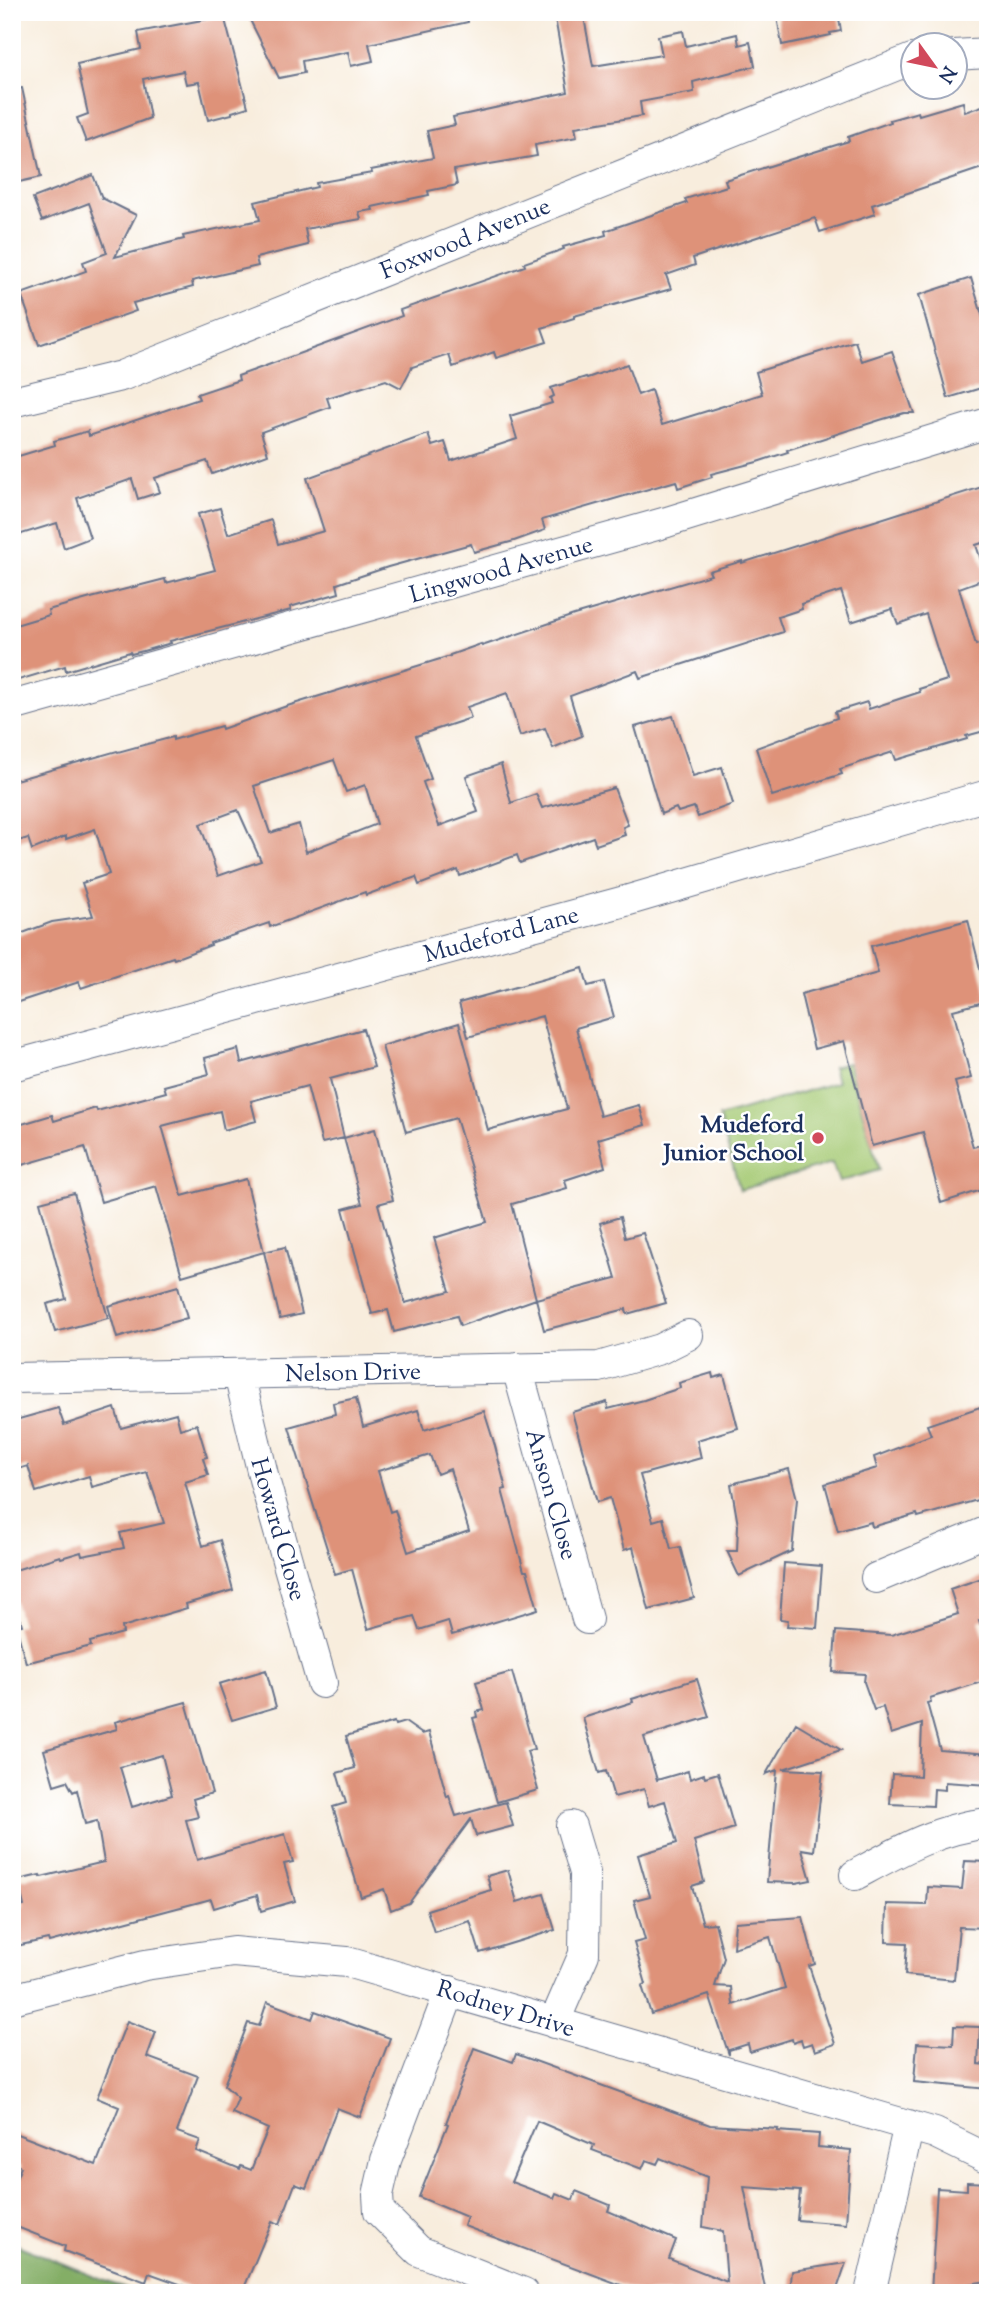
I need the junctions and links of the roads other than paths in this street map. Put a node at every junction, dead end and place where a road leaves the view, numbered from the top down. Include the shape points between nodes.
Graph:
1 (988, 52) edge
2 (968, 54) edge
3 (898, 65) edge
4 (12, 402) edge
5 (988, 423) edge
6 (12, 706) edge
7 (988, 795) edge
8 (12, 1066) edge
9 (688, 1335) dead end
10 (517, 1368) junction
11 (239, 1374) junction
12 (12, 1378) edge
13 (988, 1531) edge
14 (876, 1578) dead end
15 (587, 1619) dead end
16 (322, 1683) dead end
17 (988, 1823) edge
18 (571, 1826) dead end
19 (855, 1875) dead end
20 (450, 1991) junction
21 (12, 1999) edge
22 (554, 2023) junction
23 (909, 2125) junction
24 (988, 2159) edge
25 (524, 2293) edge
26 (870, 2293) edge

1 - 2 street
3 - 4 street, Foxwood Avenue via 121,376
5 - 6 street, Lingwood Avenue via 667,522
7 - 8 street, Mudeford Lane via 654,893
9 - 10 street, Nelson Drive via 660,1349 599,1367
10 - 11 street, Nelson Drive
10 - 15 street, Anson Close
11 - 12 street, Nelson Drive
11 - 16 street, Howard Close
13 - 14 street
17 - 19 street via 933,1834
18 - 22 street via 585,1873 584,1954
20 - 21 street, Rodney Drive via 347,1962 233,1952 145,1965
20 - 22 street, Rodney Drive
20 - 25 street via 386,2160 379,2211 419,2251
22 - 23 street, Rodney Drive
23 - 24 street, Rodney Drive
23 - 26 street

